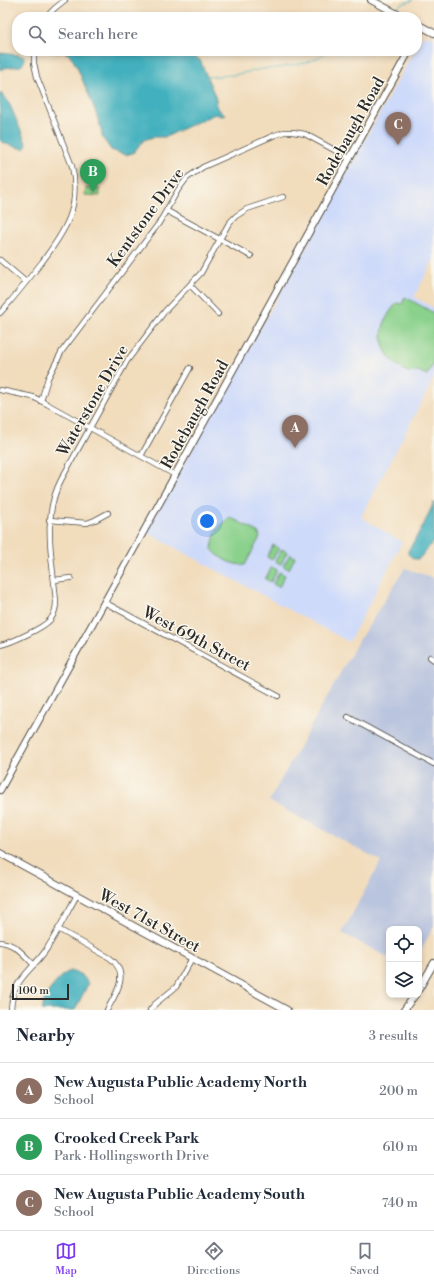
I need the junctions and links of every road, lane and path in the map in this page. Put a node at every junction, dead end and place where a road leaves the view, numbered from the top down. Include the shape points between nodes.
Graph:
1 (65, 0) edge
2 (371, 0) edge
3 (381, 4) edge
4 (51, 12) edge
5 (395, 12) edge
6 (422, 27) edge
7 (434, 33) edge
8 (34, 56) edge
9 (406, 56) edge
10 (349, 158) junction
11 (283, 197) dead end
12 (167, 211) junction
13 (220, 239) junction
14 (251, 256) dead end
15 (0, 260) edge
16 (26, 282) junction
17 (190, 285) junction
18 (0, 313) edge
19 (218, 314) dead end
20 (190, 368) dead end
21 (0, 390) edge
22 (41, 401) junction
23 (90, 427) junction
24 (142, 456) junction
25 (175, 475) junction
26 (108, 513) dead end
27 (50, 520) junction
28 (71, 578) dead end
29 (54, 580) junction
30 (104, 602) junction
31 (0, 645) edge
32 (278, 696) dead end
33 (348, 717) dead end
34 (434, 764) edge
35 (0, 790) edge
36 (0, 853) edge
37 (77, 895) junction
38 (58, 929) junction
39 (0, 942) edge
40 (192, 958) junction
41 (434, 963) edge
42 (34, 965) junction
43 (422, 984) edge
44 (413, 998) edge
45 (11, 1010) edge
46 (107, 1010) edge
47 (150, 1010) edge
48 (287, 1010) edge
49 (404, 1010) edge

1 - 4 street
2 - 3 street
3 - 5 street
6 - 7 street
8 - 16 street via 37,77 71,160 75,190 65,230
9 - 10 street, Rodebaugh Road
10 - 12 street, Kentstone Drive via 305,134 279,134 197,170 180,186
10 - 25 street, Rodebaugh Road
11 - 13 street, Waterstone Drive via 243,211 231,222
12 - 13 street
12 - 22 street, Kentstone Drive via 62,351 48,378
13 - 14 street
13 - 17 street, Waterstone Drive via 202,271
15 - 16 street
16 - 18 street
17 - 19 street
17 - 23 street, Waterstone Drive via 165,310 127,361
20 - 24 street
21 - 22 street
22 - 23 street
23 - 24 street
23 - 27 street, Waterstone Drive via 58,486
24 - 25 street
25 - 30 street, Rodebaugh Road
26 - 27 street via 88,523
27 - 29 street, Waterstone Drive
28 - 29 street
29 - 31 street, Waterstone Drive via 56,606 49,621 23,636
30 - 32 street, West 69th Street
30 - 35 street, Rodebaugh Road
33 - 34 street
36 - 37 street, West 71st Street
37 - 38 street
37 - 40 street, West 71st Street
38 - 42 street
38 - 46 street via 110,958 116,964 120,973 120,983
39 - 42 street via 15,947
40 - 47 street via 176,987
40 - 48 street, West 71st Street
41 - 43 street
42 - 45 street via 16,987
44 - 49 street

